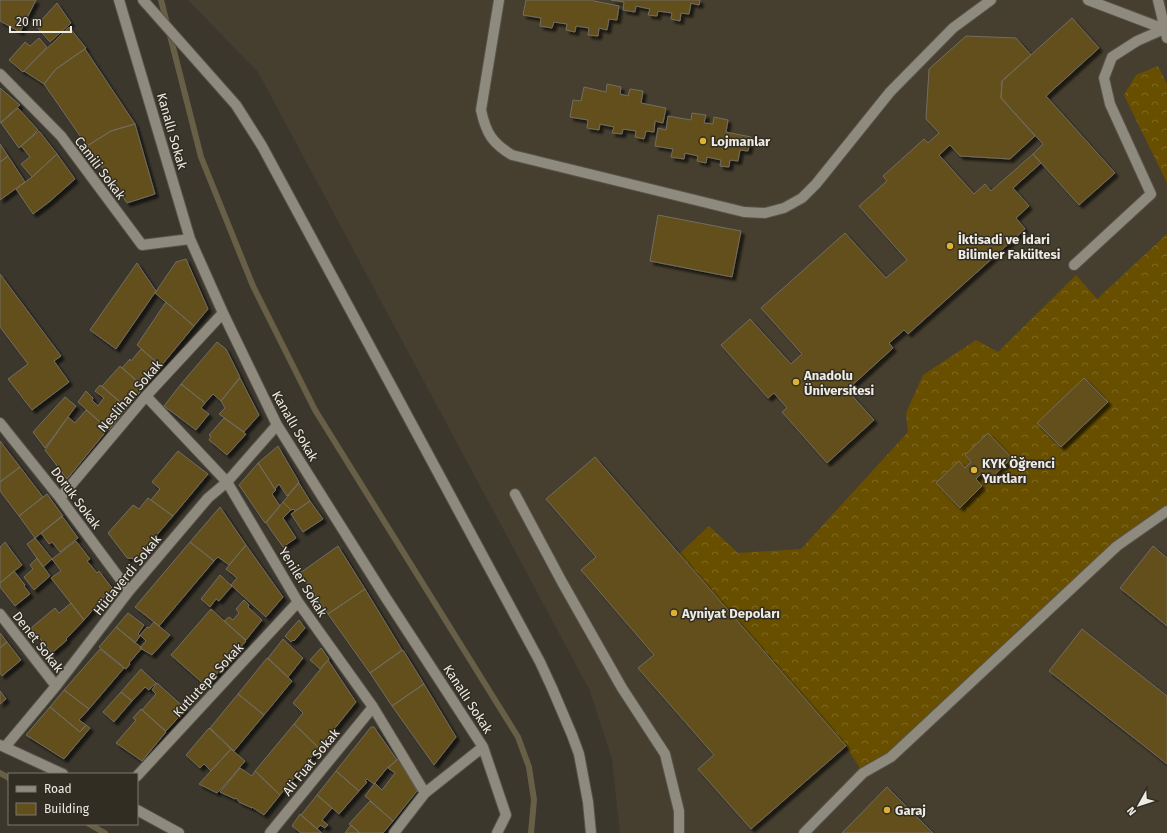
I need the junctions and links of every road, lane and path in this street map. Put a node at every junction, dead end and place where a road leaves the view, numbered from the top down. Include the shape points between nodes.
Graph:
1 (120, 0) edge
2 (143, 0) edge
3 (499, 0) edge
4 (992, 0) edge
5 (1088, 0) edge
6 (1158, 0) edge
7 (1166, 32) edge
8 (0, 74) edge
9 (190, 239) junction
10 (1074, 265) dead end
11 (223, 314) junction
12 (146, 396) junction
13 (0, 423) edge
14 (277, 425) junction
15 (227, 482) junction
16 (515, 494) dead end
17 (60, 498) junction
18 (1167, 511) edge
19 (129, 591) junction
20 (298, 602) junction
21 (0, 614) edge
22 (56, 686) junction
23 (373, 707) junction
24 (3, 746) edge
25 (483, 747) junction
26 (61, 773) edge
27 (138, 775) edge
28 (425, 793) junction
29 (138, 811) edge
30 (179, 833) edge
31 (270, 833) edge
32 (394, 833) edge
33 (497, 833) edge
34 (591, 833) edge
35 (680, 833) edge
36 (804, 833) edge

1 - 9 street, Kanallı Sokak
2 - 34 street via 236,105 266,153 546,675 564,714 578,754 588,802
3 - 4 street via 481,110 490,137 500,147 512,154 744,212 765,213 784,208 802,198 890,92 952,28
5 - 7 street
6 - 7 street
7 - 10 street via 1137,41 1112,57 1104,78 1110,104 1151,194
8 - 9 street, Camili Sokak via 61,136 142,245
9 - 11 street, Kanallı Sokak
11 - 12 street, Neslihan Sokak
11 - 14 street, Kanallı Sokak
12 - 15 street, Yeniler Sokak
12 - 17 street, Neslihan Sokak
13 - 17 street, Doruk Sokak
14 - 15 street, Hüdaverdi Sokak
14 - 25 street, Kanallı Sokak
15 - 19 street, Hüdaverdi Sokak via 208,498
15 - 20 street, Yeniler Sokak
16 - 35 street via 622,688 665,754 679,811
17 - 19 street, Doruk Sokak
18 - 36 street via 1118,546 891,757 863,774
19 - 22 street, Hüdaverdi Sokak
20 - 23 street, Yeniler Sokak
20 - 27 street, Kutlutepe Sokak
21 - 22 street, Denet Sokak
22 - 24 street, Hüdaverdi Sokak
23 - 28 street, Yeniler Sokak
23 - 31 street, Ali Fuat Sokak
24 - 26 street
25 - 28 street
25 - 33 street, Kanallı Sokak via 506,815
28 - 32 street
29 - 30 street

